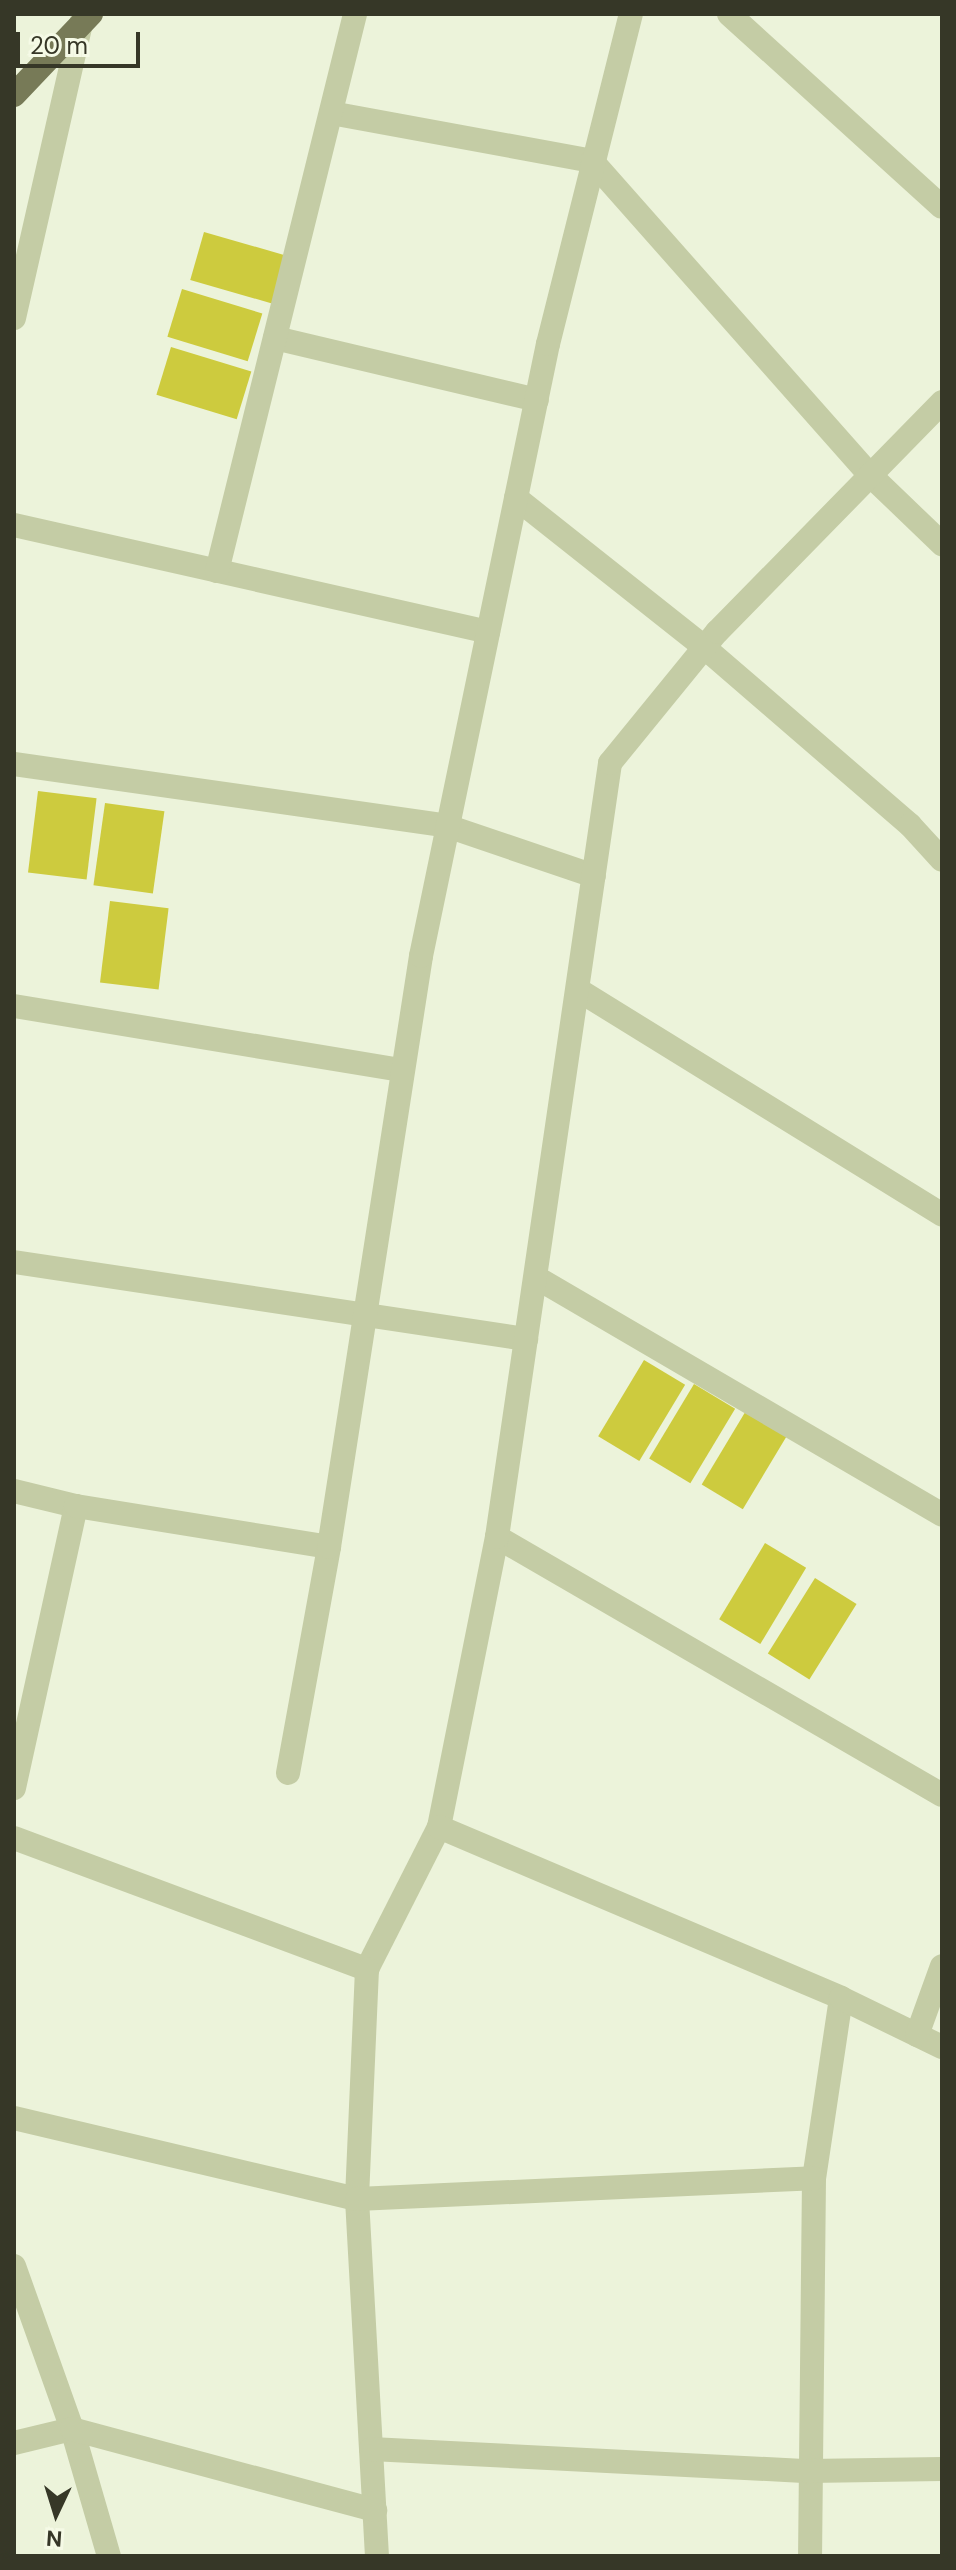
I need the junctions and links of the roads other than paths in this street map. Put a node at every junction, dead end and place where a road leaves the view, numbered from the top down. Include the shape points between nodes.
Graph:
1 (355, 14) edge
2 (631, 14) edge
3 (729, 14) edge
4 (86, 19) edge
5 (14, 95) edge
6 (331, 113) junction
7 (592, 161) junction
8 (942, 207) edge
9 (14, 318) edge
10 (275, 338) junction
11 (537, 400) junction
12 (942, 402) edge
13 (870, 475) junction
14 (516, 498) junction
15 (14, 525) edge
16 (942, 544) edge
17 (217, 571) junction
18 (488, 632) junction
19 (705, 648) junction
20 (14, 764) edge
21 (447, 826) junction
22 (942, 860) edge
23 (594, 876) junction
24 (580, 991) junction
25 (14, 1006) edge
26 (401, 1070) junction
27 (942, 1215) edge
28 (14, 1262) edge
29 (537, 1278) junction
30 (367, 1313) junction
31 (526, 1339) junction
32 (14, 1491) edge
33 (76, 1506) junction
34 (942, 1515) edge
35 (497, 1537) junction
36 (329, 1547) junction
37 (288, 1773) dead end
38 (14, 1788) edge
39 (942, 1795) edge
40 (439, 1827) junction
41 (14, 1838) edge
42 (942, 1966) edge
43 (367, 1969) junction
44 (841, 1998) junction
45 (917, 2035) junction
46 (942, 2047) edge
47 (14, 2118) edge
48 (814, 2178) junction
49 (357, 2199) junction
50 (14, 2266) edge
51 (72, 2429) junction
52 (14, 2443) edge
53 (371, 2449) junction
54 (942, 2469) edge
55 (808, 2471) junction
56 (375, 2510) junction
57 (109, 2556) edge
58 (377, 2556) edge
59 (810, 2556) edge

1 - 6 street
2 - 7 street
3 - 8 street
4 - 5 main road
4 - 9 street
6 - 7 street
6 - 10 street
7 - 11 street
7 - 13 street
10 - 11 street
10 - 17 street
11 - 14 street
12 - 13 street
13 - 16 street
13 - 19 street
14 - 18 street
14 - 19 street
15 - 17 street
17 - 18 street
18 - 21 street
19 - 22 street via 910,825
19 - 23 street via 610,763
20 - 21 street
21 - 23 street
21 - 26 street
23 - 24 street
24 - 27 street
24 - 29 street
25 - 26 street
26 - 30 street
28 - 30 street
29 - 31 street
29 - 34 street
30 - 31 street
30 - 36 street
31 - 35 street
32 - 33 street
33 - 36 street
33 - 38 street
35 - 39 street
35 - 40 street
36 - 37 street
40 - 43 street
40 - 44 street
41 - 43 street
42 - 45 street
43 - 49 street
44 - 45 street
44 - 48 street
45 - 46 street
47 - 49 street
48 - 49 street
48 - 55 street
49 - 53 street
50 - 51 street
51 - 52 street
51 - 56 street
51 - 57 street
53 - 55 street
53 - 56 street
54 - 55 street
55 - 59 street
56 - 58 street

